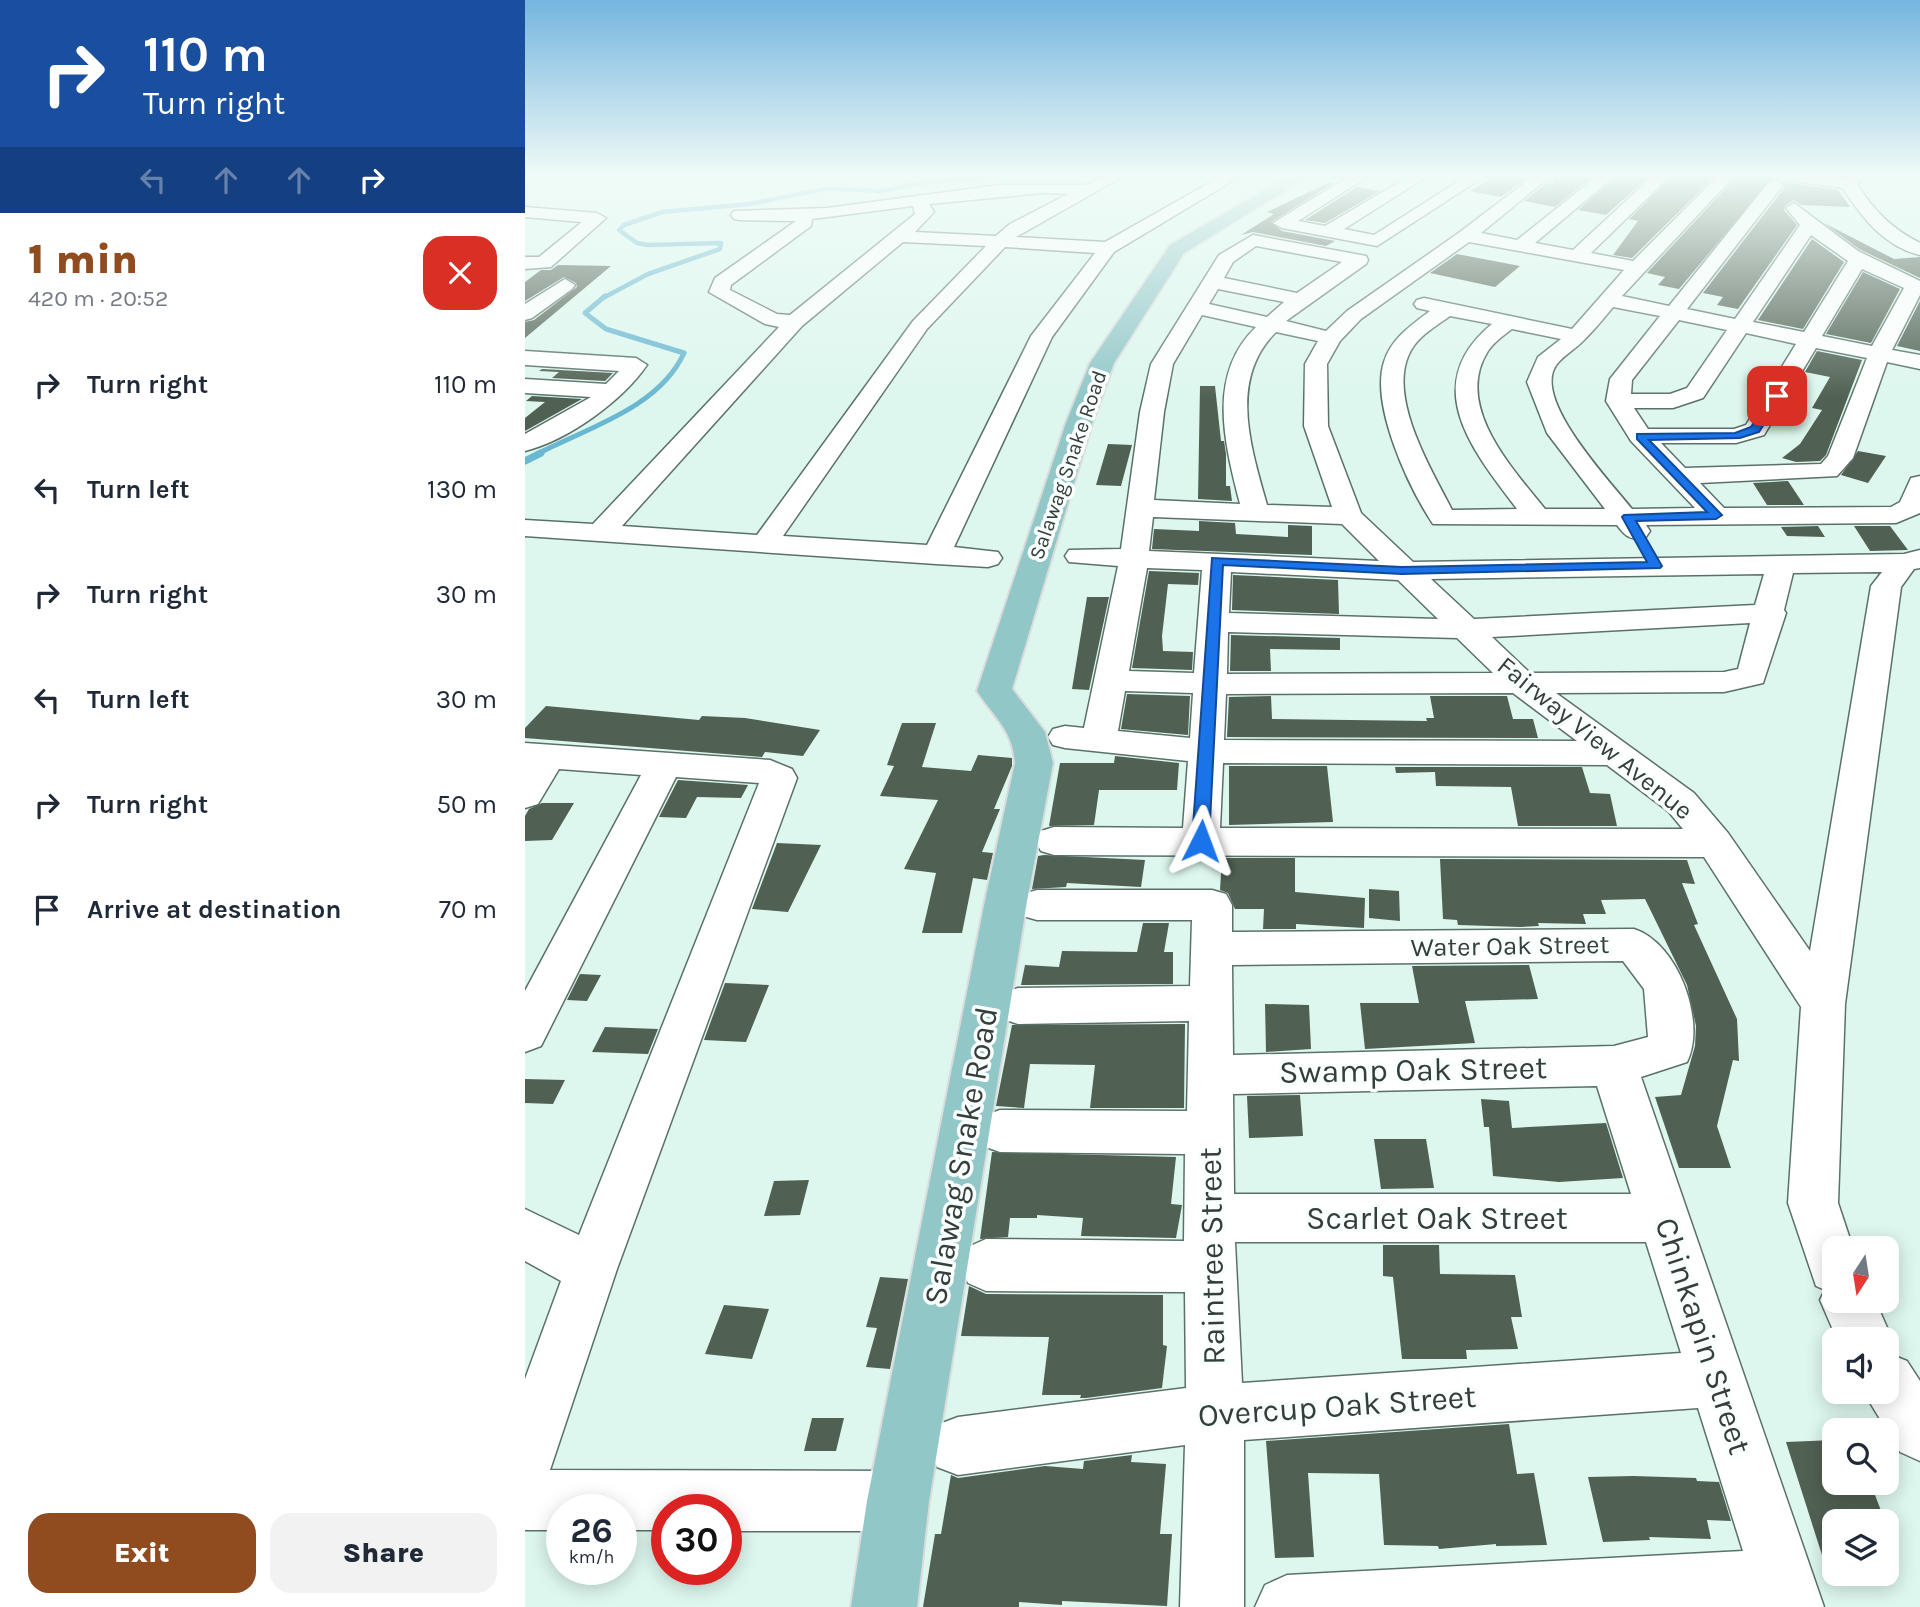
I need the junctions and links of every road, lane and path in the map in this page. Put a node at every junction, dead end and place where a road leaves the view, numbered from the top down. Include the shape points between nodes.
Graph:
1 (560, 249) edge
2 (768, 249) edge
3 (883, 249) edge
4 (993, 249) edge
5 (1107, 249) edge
6 (1177, 249) edge
7 (1191, 249) edge
8 (1240, 249) edge
9 (1301, 249) edge
10 (1448, 249) edge
11 (1548, 249) edge
12 (1584, 249) edge
13 (1655, 249) edge
14 (1725, 249) edge
15 (1792, 249) edge
16 (1845, 249) edge
17 (1578, 255) junction
18 (1859, 258) junction
19 (1226, 259) junction
20 (525, 262) edge
21 (1251, 264) dead end
22 (1637, 267) junction
23 (1303, 275) dead end
24 (1328, 280) junction
25 (1212, 282) junction
26 (538, 284) dead end
27 (1917, 287) edge
28 (1382, 296) junction
29 (1298, 299) junction
30 (1610, 300) junction
31 (1151, 301) junction
32 (1194, 307) junction
33 (1446, 309) junction
34 (1674, 313) junction
35 (525, 314) edge
36 (795, 321) junction
37 (1509, 321) junction
38 (1269, 324) junction
39 (1738, 325) junction
40 (1577, 336) junction
41 (1331, 338) junction
42 (1810, 340) junction
43 (1879, 354) junction
44 (525, 358) edge
45 (1920, 362) edge
46 (525, 386) edge
47 (615, 391) junction
48 (1618, 401) junction
49 (1640, 436) junction
50 (525, 444) edge
51 (1680, 476) junction
52 (1920, 484) edge
53 (1141, 508) junction
54 (1256, 514) junction
55 (1716, 515) junction
56 (1349, 516) junction
57 (1628, 517) junction
58 (1538, 518) junction
59 (525, 528) edge
60 (600, 533) junction
61 (764, 544) junction
62 (936, 555) junction
63 (1079, 556) dead end
64 (988, 558) dead end
65 (1134, 558) junction
66 (1217, 561) junction
67 (1912, 561) edge
68 (1781, 564) junction
69 (1655, 566) junction
70 (1402, 570) junction
71 (1771, 613) junction
72 (1213, 622) junction
73 (1465, 629) junction
74 (1109, 680) junction
75 (1022, 684) junction
76 (1209, 684) junction
77 (1524, 685) junction
78 (1206, 751) junction
79 (1613, 753) junction
80 (537, 756) edge
81 (664, 765) junction
82 (525, 795) edge
83 (1054, 841) dead end
84 (1201, 841) junction
85 (1715, 843) junction
86 (1037, 905) dead end
87 (1212, 949) junction
88 (1212, 1003) junction
89 (1823, 1004) junction
90 (1018, 1006) dead end
91 (525, 1033) edge
92 (1614, 1066) junction
93 (1211, 1075) junction
94 (1000, 1131) dead end
95 (1210, 1133) junction
96 (1664, 1218) junction
97 (525, 1234) edge
98 (1824, 1236) edge
99 (1210, 1243) junction
100 (986, 1265) dead end
101 (591, 1269) junction
102 (1717, 1379) junction
103 (1899, 1400) edge
104 (1215, 1413) junction
105 (1920, 1432) edge
106 (958, 1446) dead end
107 (525, 1459) edge
108 (525, 1500) edge
109 (898, 1501) junction
110 (1787, 1594) edge
111 (884, 1607) edge
112 (1212, 1607) edge
113 (1287, 1607) edge

1 - 20 street via 544,262
2 - 36 street via 722,282 719,292 772,320
3 - 36 street
4 - 61 street via 920,325
5 - 62 street via 1042,336
6 - 31 main road, Salawag Snake Road
7 - 31 main road, Salawag Snake Road
8 - 19 street
9 - 24 street via 1359,260
10 - 28 street, Fairway View Avenue
11 - 17 street
12 - 17 street
13 - 22 street
14 - 34 street
15 - 39 street
16 - 18 street
17 - 22 street
18 - 27 street
18 - 42 street
19 - 21 street
19 - 25 street
22 - 30 street
23 - 24 street
24 - 29 street
25 - 29 street
25 - 32 street
26 - 35 street via 565,285
27 - 43 street
28 - 33 street
28 - 41 street, Fairway View Avenue
29 - 38 street
30 - 34 street
30 - 40 street
31 - 75 main road, Salawag Snake Road via 1112,386
31 - 75 main road, Salawag Snake Road via 1102,363 1093,385 994,691
32 - 38 street
32 - 53 street via 1163,364 1152,412
33 - 37 street
33 - 58 street via 1405,343 1394,368 1391,395 1402,429 1443,518
34 - 39 street
34 - 48 street via 1621,379
36 - 60 street
37 - 40 street
37 - 58 street via 1477,350 1468,368 1468,410 1483,443
38 - 41 street
38 - 54 street via 1244,354 1234,385 1235,433
39 - 42 street
39 - 48 street via 1695,393 1673,401
40 - 57 street via 1546,362 1538,382 1543,400 1559,433
41 - 56 street, Fairway View Avenue via 1316,365 1316,426
42 - 43 street
42 - 49 street via 1755,430 1736,436
43 - 45 street
43 - 51 street via 1840,458 1828,471
44 - 47 street via 636,365
46 - 47 street
47 - 50 street via 585,414
48 - 49 street
49 - 51 street
51 - 55 street
52 - 55 street via 1912,507 1896,515
53 - 54 street
53 - 65 street
54 - 56 street
55 - 57 street
56 - 70 street, Fairway View Avenue
57 - 58 street
57 - 69 street
59 - 60 street
60 - 61 street
61 - 62 street
62 - 64 street
63 - 65 street
65 - 66 street
65 - 74 street
66 - 70 street
66 - 72 street
67 - 68 street
67 - 89 street via 1887,586
68 - 69 street
68 - 71 street
69 - 70 street
70 - 73 street, Fairway View Avenue
71 - 73 street
71 - 77 street via 1752,676 1724,682
72 - 73 street
72 - 76 street
73 - 77 street, Fairway View Avenue
74 - 76 street
74 - 78 street via 1082,739
75 - 109 main road, Salawag Snake Road via 1034,764
76 - 77 street
76 - 78 street
77 - 79 street, Fairway View Avenue
78 - 79 street
78 - 84 street
79 - 85 street, Fairway View Avenue via 1681,802
80 - 81 street
80 - 82 street
81 - 91 street
81 - 101 street via 770,772 779,778
83 - 84 street
84 - 85 street
85 - 89 street, Fairway View Avenue
86 - 87 street, Raintree Street via 1212,905
87 - 88 street, Raintree Street
87 - 92 street, Water Oak Street via 1634,945 1665,984 1671,1049
88 - 90 street
88 - 93 street, Raintree Street
89 - 98 street via 1813,1203
92 - 93 street, Swamp Oak Street
92 - 96 street, Chinkapin Street
93 - 95 street, Raintree Street
94 - 95 street
95 - 99 street, Raintree Street
96 - 99 street, Scarlet Oak Street
96 - 102 street, Chinkapin Street
97 - 101 street
99 - 100 street, Scarlet Oak Street
99 - 104 street, Raintree Street
101 - 107 street
102 - 104 street, Overcup Oak Street
102 - 110 street, Chinkapin Street
103 - 105 street
104 - 106 street, Overcup Oak Street
104 - 112 street, Raintree Street
108 - 109 street
109 - 111 main road, Salawag Snake Road
110 - 113 street

